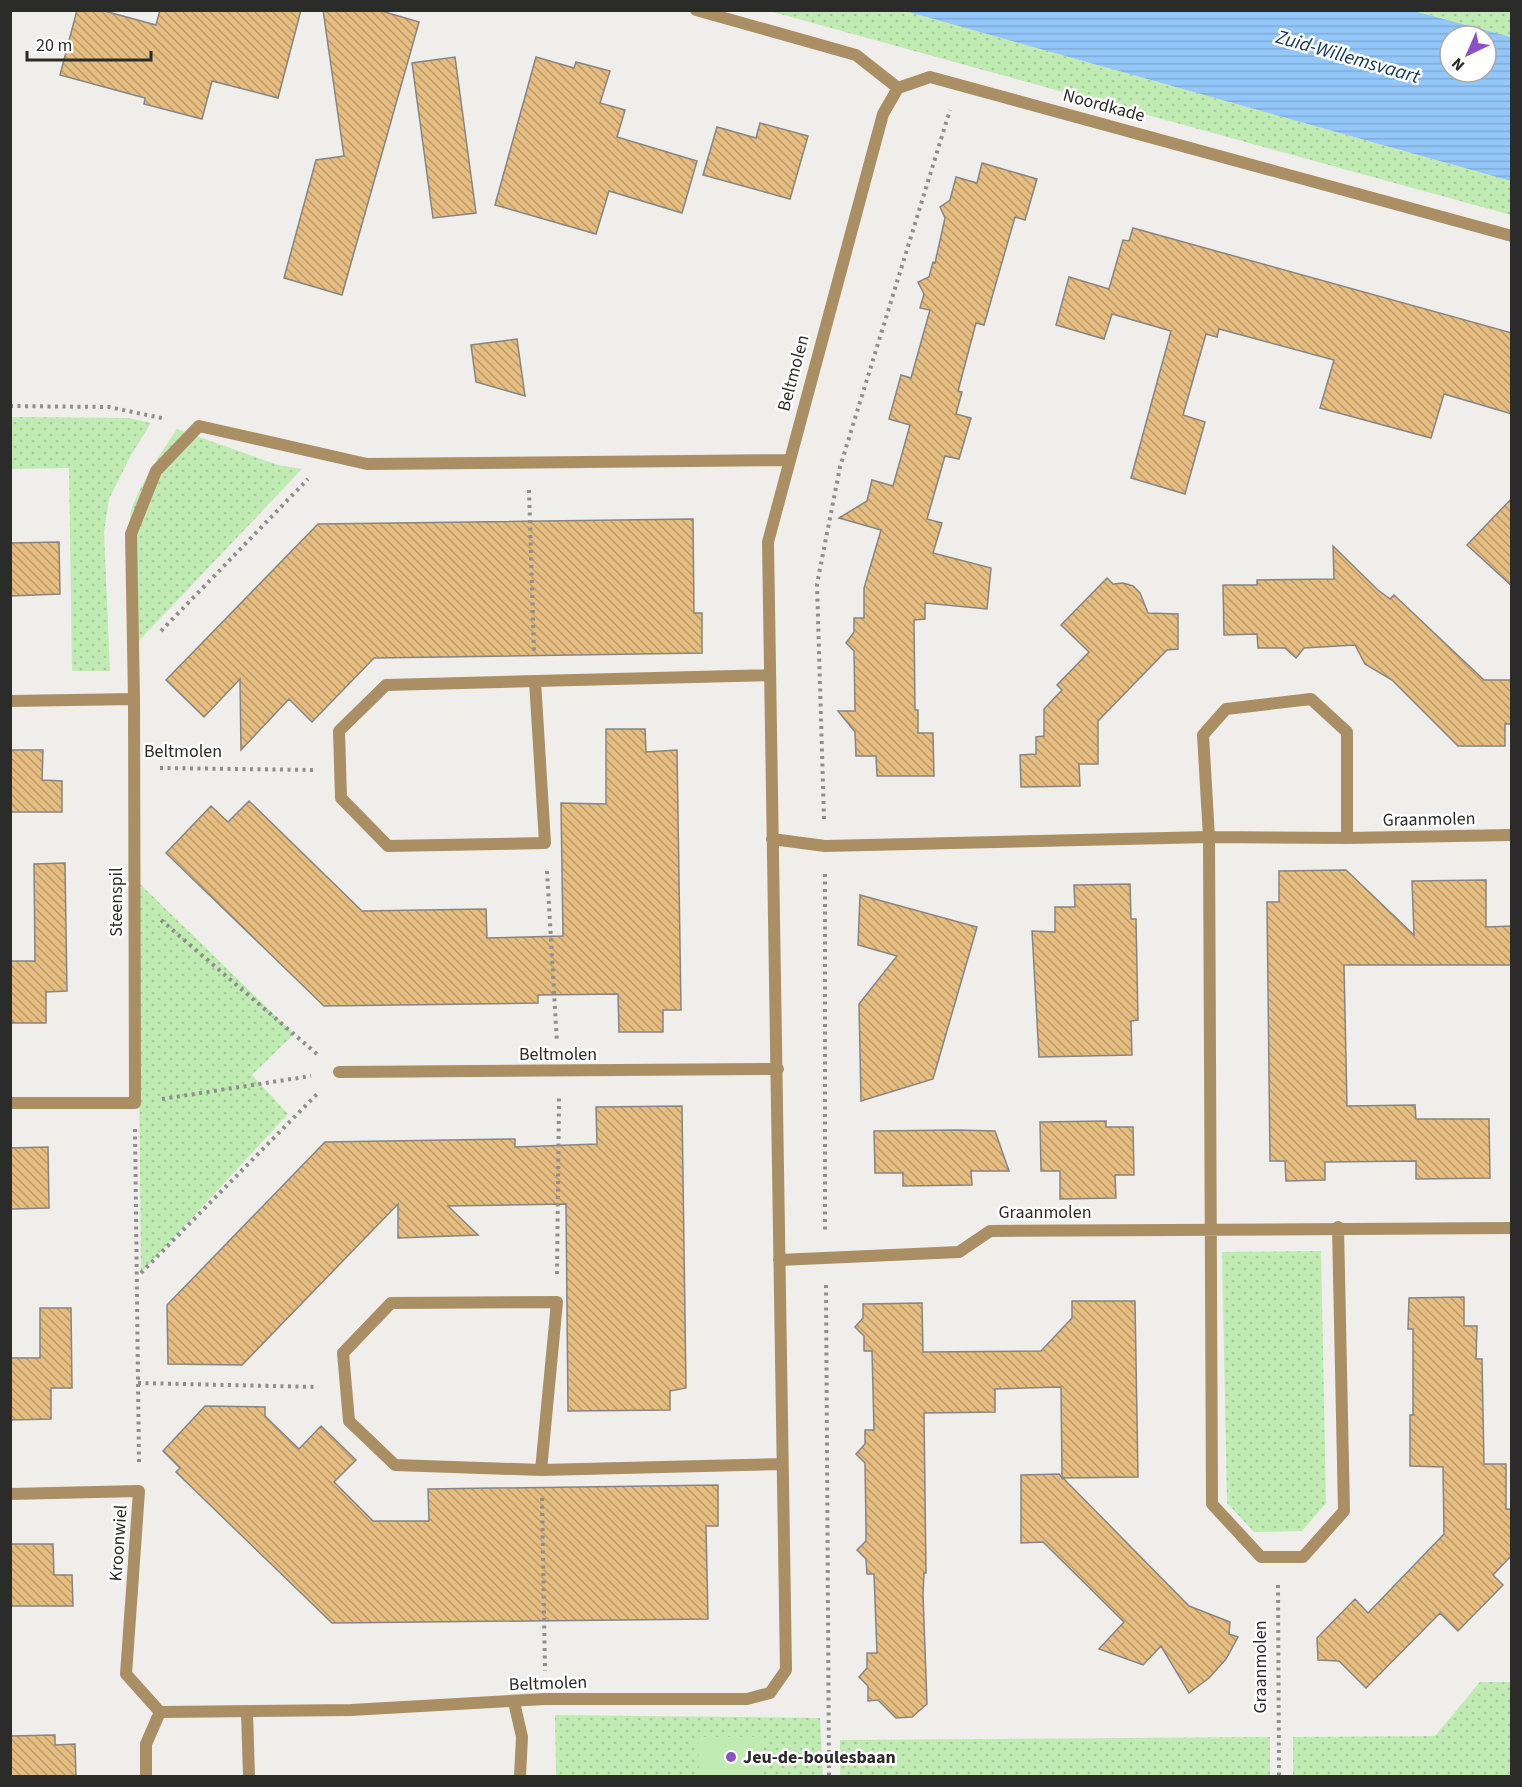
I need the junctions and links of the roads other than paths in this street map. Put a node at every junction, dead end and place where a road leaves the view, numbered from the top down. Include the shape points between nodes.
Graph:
1 (696, 10) edge
2 (898, 88) junction
3 (1512, 236) edge
4 (788, 460) junction
5 (769, 675) junction
6 (535, 681) junction
7 (134, 699) junction
8 (10, 701) edge
9 (1512, 835) edge
10 (1209, 837) junction
11 (1347, 838) junction
12 (772, 839) junction
13 (778, 1069) junction
14 (339, 1072) road end
15 (10, 1103) edge
16 (1338, 1227) junction
17 (1512, 1228) edge
18 (1210, 1229) junction
19 (779, 1260) junction
20 (782, 1464) junction
21 (542, 1470) junction
22 (10, 1494) edge
23 (514, 1702) junction
24 (160, 1712) junction
25 (247, 1712) junction
26 (146, 1776) edge
27 (249, 1776) edge
28 (520, 1776) edge

1 - 2 street via 856,55
2 - 3 street, Noordkade via 930,77
2 - 4 street, Beltmolen via 883,114
4 - 5 street, Beltmolen via 768,542
4 - 7 street, Steenspil via 367,464 199,426 156,471 131,534
5 - 6 street
5 - 12 street, Beltmolen
6 - 6 street via 545,843 388,846 341,798 339,731 386,685
7 - 8 street
7 - 15 street, Steenspil via 135,1103
9 - 11 street, Graanmolen
10 - 11 street, Graanmolen
10 - 11 street via 1203,735 1226,709 1311,699 1347,732
10 - 12 street, Graanmolen via 825,846
10 - 18 street
12 - 13 street, Beltmolen
13 - 14 street, Beltmolen
13 - 19 street, Beltmolen
16 - 17 street, Graanmolen
16 - 18 street, Graanmolen
16 - 18 street via 1344,1511 1303,1557 1261,1557 1212,1504
18 - 19 street, Graanmolen via 990,1231 959,1252
19 - 20 street, Beltmolen
20 - 21 street
20 - 23 street, Beltmolen via 786,1670 770,1693 747,1699
21 - 21 street via 557,1302 391,1303 344,1353 349,1421 395,1465
22 - 24 street, Kroonwiel via 140,1491 126,1674
23 - 25 street, Beltmolen
23 - 28 street via 522,1737
24 - 25 street, Beltmolen
24 - 26 street via 146,1744
25 - 27 street

